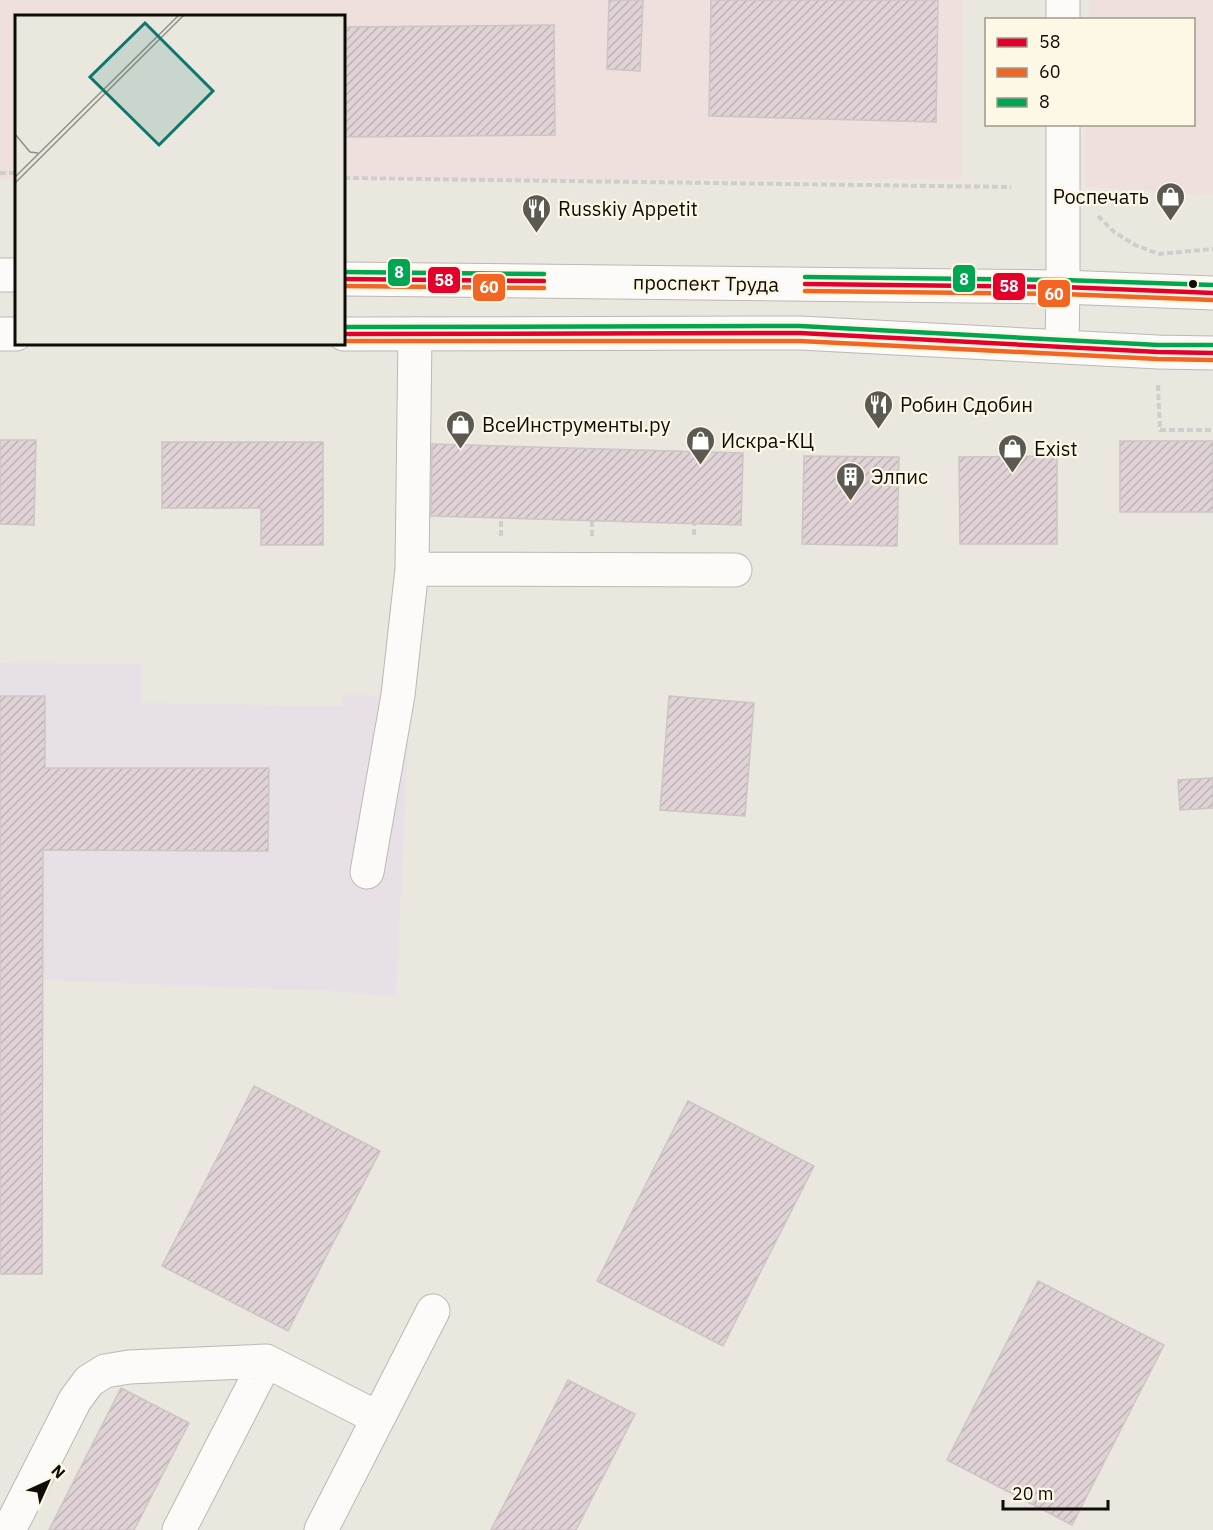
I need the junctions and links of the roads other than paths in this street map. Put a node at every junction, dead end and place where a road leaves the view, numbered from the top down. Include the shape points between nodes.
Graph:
1 (1063, 0) edge
2 (1063, 18) edge
3 (1063, 126) edge
4 (0, 275) edge
5 (15, 276) edge
6 (345, 279) edge
7 (1063, 287) junction
8 (1213, 292) edge
9 (345, 334) edge
10 (415, 334) junction
11 (1062, 347) junction
12 (1213, 353) edge
13 (412, 569) junction
14 (735, 570) dead end
15 (367, 872) dead end
16 (433, 1311) dead end
17 (266, 1361) junction
18 (378, 1418) junction
19 (9, 1530) edge
20 (179, 1530) edge
21 (321, 1530) edge

1 - 2 main road
3 - 7 main road
4 - 5 main road
6 - 7 main road, проспект Труда
7 - 8 main road, проспект Труда
7 - 11 main road
9 - 10 main road
10 - 11 main road via 800,333
10 - 13 main road
11 - 12 main road
13 - 14 main road
13 - 15 main road via 398,695
16 - 18 main road
17 - 18 main road
17 - 19 main road via 105,1371 89,1382 75,1400
17 - 20 main road
18 - 21 main road

